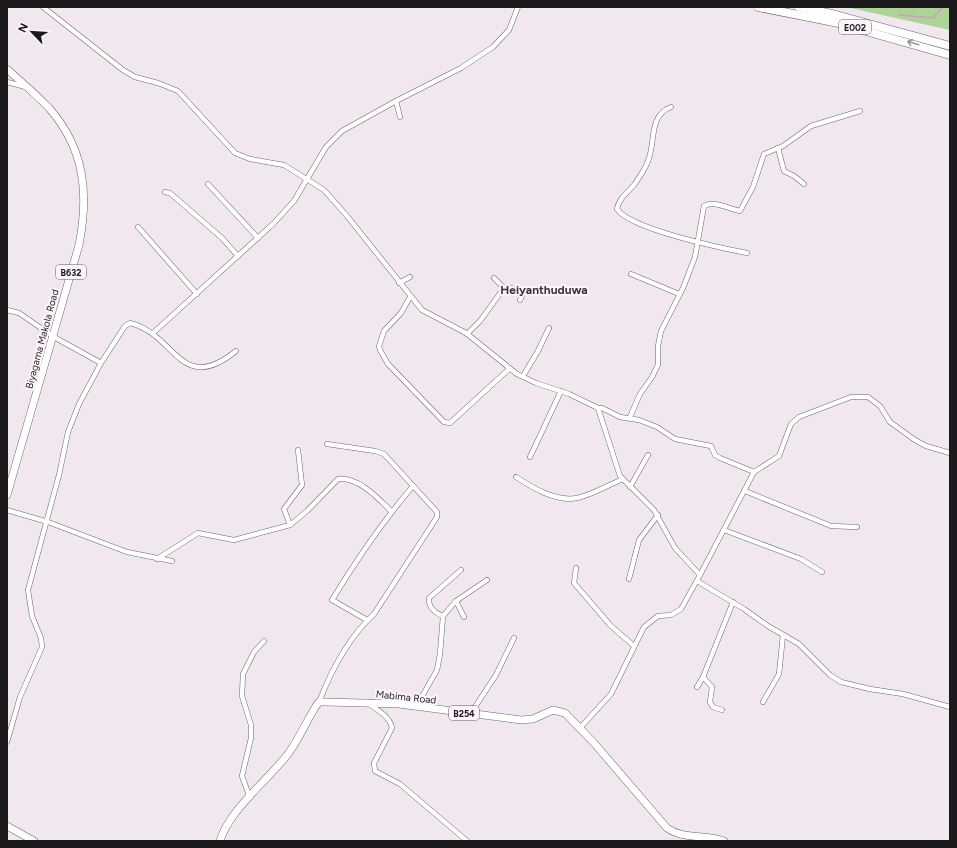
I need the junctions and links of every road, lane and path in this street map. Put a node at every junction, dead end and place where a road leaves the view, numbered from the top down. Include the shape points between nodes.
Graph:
1 (43, 7) edge
2 (518, 7) edge
3 (758, 7) edge
4 (799, 7) edge
5 (950, 46) edge
6 (950, 55) edge
7 (7, 69) edge
8 (7, 82) edge
9 (26, 87) junction
10 (396, 101) junction
11 (671, 107) dead end
12 (860, 111) dead end
13 (400, 117) dead end
14 (778, 148) junction
15 (307, 179) junction
16 (208, 184) dead end
17 (804, 184) dead end
18 (165, 192) dead end
19 (138, 228) dead end
20 (258, 238) junction
21 (698, 242) junction
22 (747, 253) dead end
23 (238, 256) junction
24 (631, 274) dead end
25 (410, 277) dead end
26 (494, 278) dead end
27 (399, 283) junction
28 (503, 287) junction
29 (197, 294) junction
30 (679, 294) junction
31 (410, 297) junction
32 (520, 300) dead end
33 (7, 310) edge
34 (549, 328) dead end
35 (153, 333) junction
36 (467, 334) junction
37 (54, 337) junction
38 (236, 351) dead end
39 (101, 363) junction
40 (509, 368) junction
41 (523, 376) junction
42 (561, 391) junction
43 (598, 408) junction
44 (630, 418) junction
45 (327, 444) dead end
46 (298, 450) dead end
47 (950, 454) edge
48 (648, 455) dead end
49 (530, 457) dead end
50 (754, 472) junction
51 (516, 477) dead end
52 (623, 479) junction
53 (413, 486) junction
54 (630, 486) junction
55 (745, 491) junction
56 (7, 495) edge
57 (7, 510) edge
58 (391, 511) junction
59 (658, 515) junction
60 (48, 522) junction
61 (290, 525) junction
62 (857, 527) dead end
63 (724, 530) junction
64 (157, 559) junction
65 (172, 561) dead end
66 (576, 568) dead end
67 (461, 570) dead end
68 (822, 572) dead end
69 (700, 575) junction
70 (629, 579) dead end
71 (487, 580) dead end
72 (697, 581) junction
73 (456, 601) junction
74 (733, 602) junction
75 (443, 616) junction
76 (464, 617) dead end
77 (367, 620) junction
78 (783, 635) junction
79 (514, 638) dead end
80 (264, 641) dead end
81 (634, 646) junction
82 (703, 677) junction
83 (697, 687) dead end
84 (319, 702) junction
85 (763, 702) dead end
86 (368, 703) junction
87 (950, 707) edge
88 (415, 708) junction
89 (722, 710) dead end
90 (471, 713) junction
91 (580, 728) junction
92 (7, 742) edge
93 (250, 798) junction
94 (7, 826) edge
95 (34, 841) edge
96 (220, 841) edge
97 (467, 841) edge
98 (724, 841) edge

1 - 15 street via 123,70 135,77 178,91 235,153 250,159 284,165
2 - 10 street via 509,30 492,47 461,68
6 -> 3 highway, E002 via 834,22
4 - 5 highway, E002 via 844,16
7 - 9 main road, Biyagama Makola Road / B632
8 - 9 street
9 - 37 main road, Biyagama Makola Road / B632 via 48,107 60,123 76,151 83,178 83,225
10 - 13 street
10 - 15 street via 342,131 326,147
11 - 21 street via 660,114 654,129 648,161 634,185 620,199 617,209 625,218
12 - 14 street via 811,126
14 - 17 street via 784,171
14 - 21 street via 764,154 753,187 740,211 714,204 704,206
15 - 20 street via 294,201
15 - 27 street via 330,197
16 - 20 street
18 - 23 street via 170,193 222,238
19 - 29 street
20 - 23 street
21 - 22 street
21 - 30 street via 695,257
23 - 29 street
24 - 30 street
25 - 27 street
26 - 28 street
27 - 31 street
28 - 32 street via 510,286 522,296
28 - 36 street via 496,301
29 - 35 street
30 - 44 street via 661,331 658,364 637,399
31 - 36 street via 428,314
31 - 40 street via 402,313 384,331 380,350 388,364 444,422 450,423
33 - 37 street via 19,313
34 - 41 street
35 - 38 street via 186,364 194,367 219,363
35 - 39 street via 128,323
36 - 40 street
37 - 39 street
37 - 56 main road, Biyagama Makola Road / B632
39 - 60 street via 79,404 68,432
40 - 41 street
41 - 42 street
42 - 43 street
42 - 49 street
43 - 44 street via 620,417
43 - 52 street
44 - 50 street via 657,427 675,439 711,446 715,455
45 - 53 street via 384,454
46 - 61 street via 302,485 284,509
47 - 50 street via 915,440 890,422 880,406 868,397 851,398 799,417 791,424 779,456
48 - 54 street
50 - 55 street
51 - 52 street via 538,491 576,498
52 - 54 street
53 - 58 street
53 - 77 street via 437,512 437,517 374,614
54 - 59 street
55 - 62 street via 831,526
55 - 63 street
57 - 60 street
58 - 61 street via 368,490 346,478 338,479
58 - 77 street via 359,555 332,600
59 - 69 street via 675,548
59 - 70 street via 639,540
60 - 64 street via 127,552
60 - 92 street via 28,590 32,616 42,647 20,697
61 - 64 street via 234,540 198,533
63 - 68 street via 801,559
63 - 69 street
64 - 65 street
66 - 81 street via 574,583 611,626
67 - 75 street via 428,598 434,611
69 - 72 street
71 - 73 street
72 - 74 street
72 - 81 street via 681,609 671,615 658,616 654,619 644,627
73 - 75 street
73 - 76 street
74 - 78 street
74 - 82 street
75 - 88 street via 437,670
77 - 84 street via 342,656
78 - 85 street via 779,674
78 - 87 street via 799,644 830,675 841,682 903,694
79 - 90 street via 496,674
80 - 93 street via 254,652 243,674 242,696 252,725 242,776
81 - 91 street via 611,694
82 - 83 street
82 - 89 street via 712,687 710,702 713,707
84 - 86 main road, Mabima Road / B254
84 - 93 main road via 288,754
86 - 88 main road, Mabima Road / B254 via 399,704
86 - 97 street via 391,723 392,728 374,763 375,771 400,784
88 - 90 main road, Mabima Road / B254
90 - 91 main road, Mabima Road / B254 via 521,720 533,719 559,710 572,717
91 - 98 main road, Mabima Road / B254 via 666,828 681,835
93 - 96 main road via 232,818
94 - 95 main road

